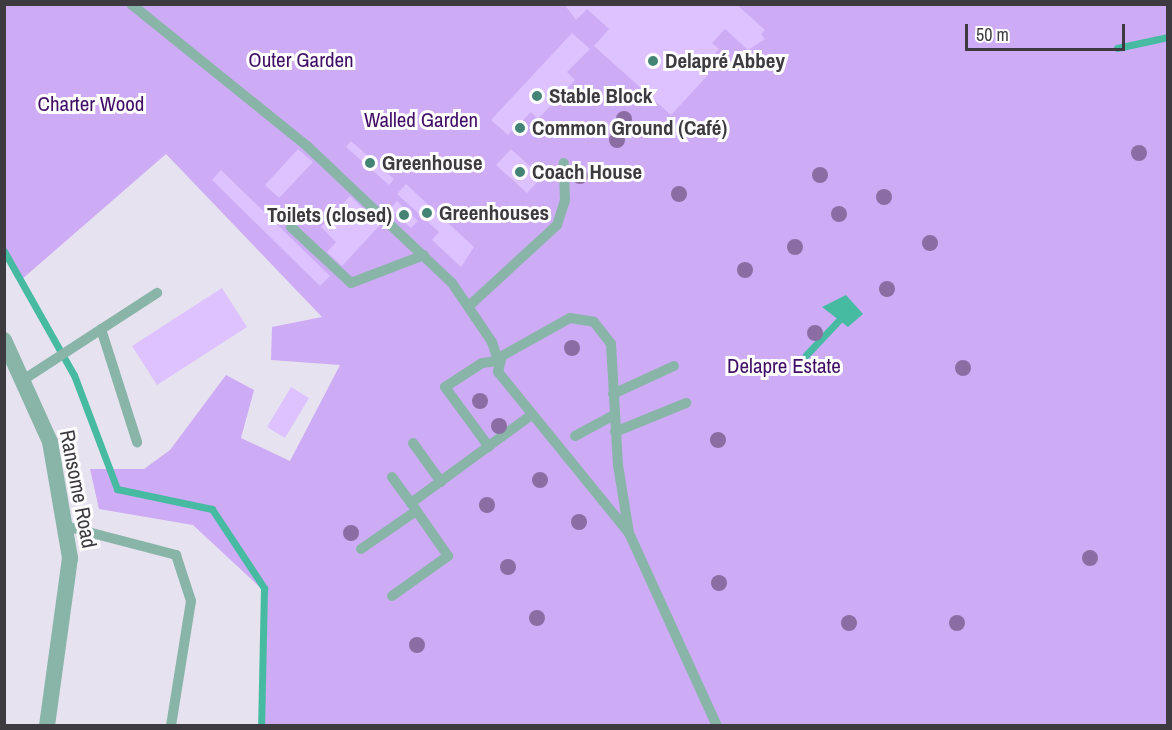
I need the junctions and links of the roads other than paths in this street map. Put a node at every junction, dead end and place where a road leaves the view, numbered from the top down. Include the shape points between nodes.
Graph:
1 (131, 4) edge
2 (564, 163) dead end
3 (291, 227) dead end
4 (424, 255) junction
5 (157, 293) dead end
6 (470, 305) junction
7 (101, 329) junction
8 (4, 340) edge
9 (498, 361) junction
10 (674, 366) dead end
11 (22, 380) junction
12 (613, 394) junction
13 (686, 403) dead end
14 (614, 415) junction
15 (530, 416) junction
16 (615, 432) junction
17 (575, 436) dead end
18 (137, 442) dead end
19 (413, 443) dead end
20 (489, 447) junction
21 (392, 477) dead end
22 (441, 482) junction
23 (413, 507) junction
24 (65, 526) junction
25 (629, 533) junction
26 (361, 549) dead end
27 (392, 596) dead end
28 (47, 726) edge
29 (171, 726) edge
30 (717, 726) edge

1 - 4 lane via 307,146
2 - 6 lane via 566,201 557,225
3 - 4 lane via 351,283
4 - 6 lane
5 - 7 lane
6 - 9 lane
7 - 11 lane
7 - 18 lane
8 - 11 street, Ransome Road
9 - 12 lane via 556,325 580,318 594,322 611,344
9 - 15 lane via 498,372
9 - 20 lane via 466,372 446,387
10 - 12 lane
11 - 24 street, Ransome Road via 50,442
12 - 14 lane
13 - 16 lane
14 - 16 lane
14 - 17 lane
15 - 20 lane
15 - 25 lane
16 - 25 lane
19 - 22 lane
20 - 22 lane
21 - 23 lane
22 - 23 lane
23 - 26 lane
23 - 27 lane via 448,556
24 - 28 street, Ransome Road via 70,565
24 - 29 lane via 176,555 191,601
25 - 30 lane

